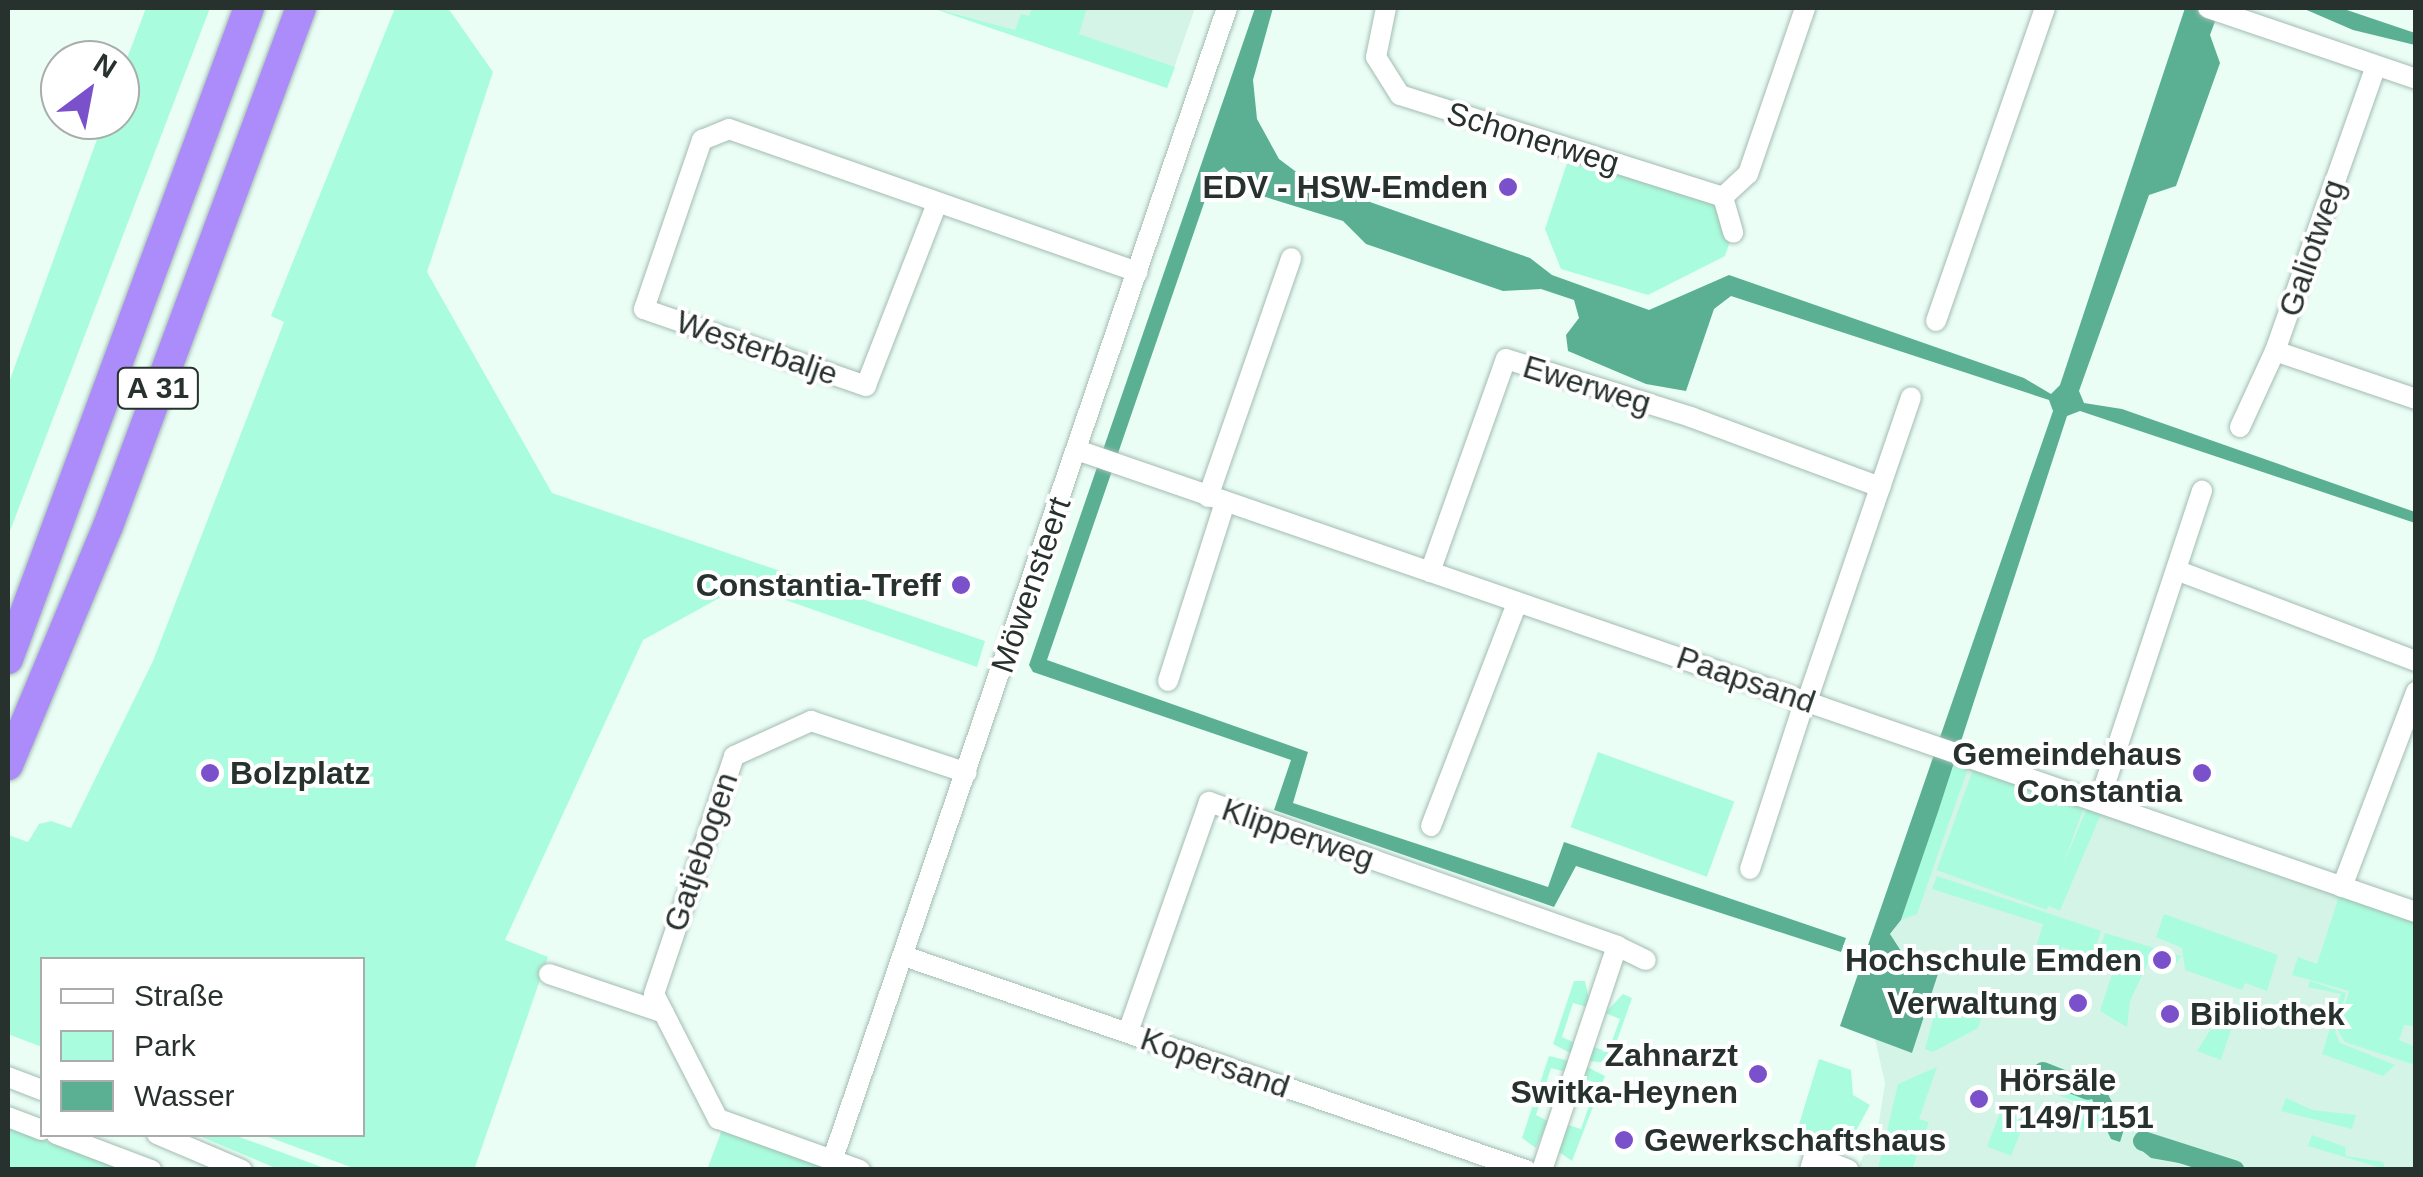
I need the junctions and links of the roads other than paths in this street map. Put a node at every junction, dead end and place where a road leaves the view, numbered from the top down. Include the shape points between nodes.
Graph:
1 (250, 8) edge
2 (301, 8) edge
3 (1228, 8) edge
4 (1386, 8) edge
5 (1805, 8) edge
6 (2044, 8) edge
7 (2208, 8) edge
8 (2376, 66) junction
9 (2415, 76) edge
10 (1724, 197) junction
11 (936, 206) junction
12 (1733, 232) dead end
13 (1291, 258) dead end
14 (1138, 272) junction
15 (1936, 321) dead end
16 (2276, 352) junction
17 (1911, 397) dead end
18 (2416, 400) edge
19 (2240, 427) dead end
20 (1086, 453) junction
21 (1880, 487) junction
22 (2202, 492) dead end
23 (1216, 499) junction
24 (2176, 570) junction
25 (1430, 572) junction
26 (1518, 603) junction
27 (8, 659) edge
28 (2416, 661) edge
29 (1168, 682) dead end
30 (2416, 692) edge
31 (1806, 701) junction
32 (8, 765) edge
33 (967, 773) junction
34 (2099, 802) junction
35 (1431, 826) dead end
36 (1750, 869) dead end
37 (2342, 887) junction
38 (2416, 912) edge
39 (1617, 946) junction
40 (904, 956) junction
41 (1646, 960) dead end
42 (549, 974) dead end
43 (664, 1013) junction
44 (1128, 1032) junction
45 (8, 1077) edge
46 (40, 1089) edge
47 (8, 1117) edge
48 (40, 1129) edge
49 (64, 1137) edge
50 (164, 1137) edge
51 (832, 1161) junction
52 (152, 1170) edge
53 (242, 1170) edge
54 (860, 1170) edge
55 (1526, 1170) edge
56 (1542, 1170) edge
57 (1810, 1170) edge
58 (1848, 1170) edge

1 - 27 highway, A 31
2 - 32 highway, A 31 via 108,526
3 - 14 street, Möwensteert
4 - 10 street, Schonerweg via 1376,57 1400,95
5 - 10 street via 1748,174
6 - 15 street
7 - 8 street
8 - 9 street
8 - 16 street, Galiotweg
10 - 12 street
11 - 11 street, Westerbalje via 866,386 644,309 702,140 729,129
11 - 14 street, Westerbalje
13 - 23 street
14 - 20 street, Möwensteert
16 - 18 street
16 - 19 street, Galiotweg
17 - 21 street
20 - 23 street, Paapsand
20 - 33 street, Möwensteert
21 - 25 street, Ewerweg via 1691,417 1506,359
21 - 31 street
22 - 24 street
23 - 25 street, Paapsand
23 - 29 street
24 - 28 street
24 - 34 street
25 - 26 street, Paapsand
26 - 31 street, Paapsand
26 - 35 street
30 - 37 street
31 - 34 street, Paapsand
31 - 36 street
33 - 40 street, Möwensteert
33 - 43 street, Gatjebogen via 811,721 734,756 654,994
34 - 37 street, Paapsand
37 - 38 street, Paapsand
39 - 41 street, Klipperweg
39 - 44 street, Klipperweg via 1208,802
39 - 56 street
40 - 44 street, Kopersand
40 - 51 street, Möwensteert
42 - 43 street
43 - 51 street, Gatjebogen via 718,1119
44 - 55 street, Kopersand
45 - 46 street
47 - 48 street
49 - 52 street
50 - 53 street
51 - 54 street, Gatjebogen
57 - 58 street via 1814,1156

